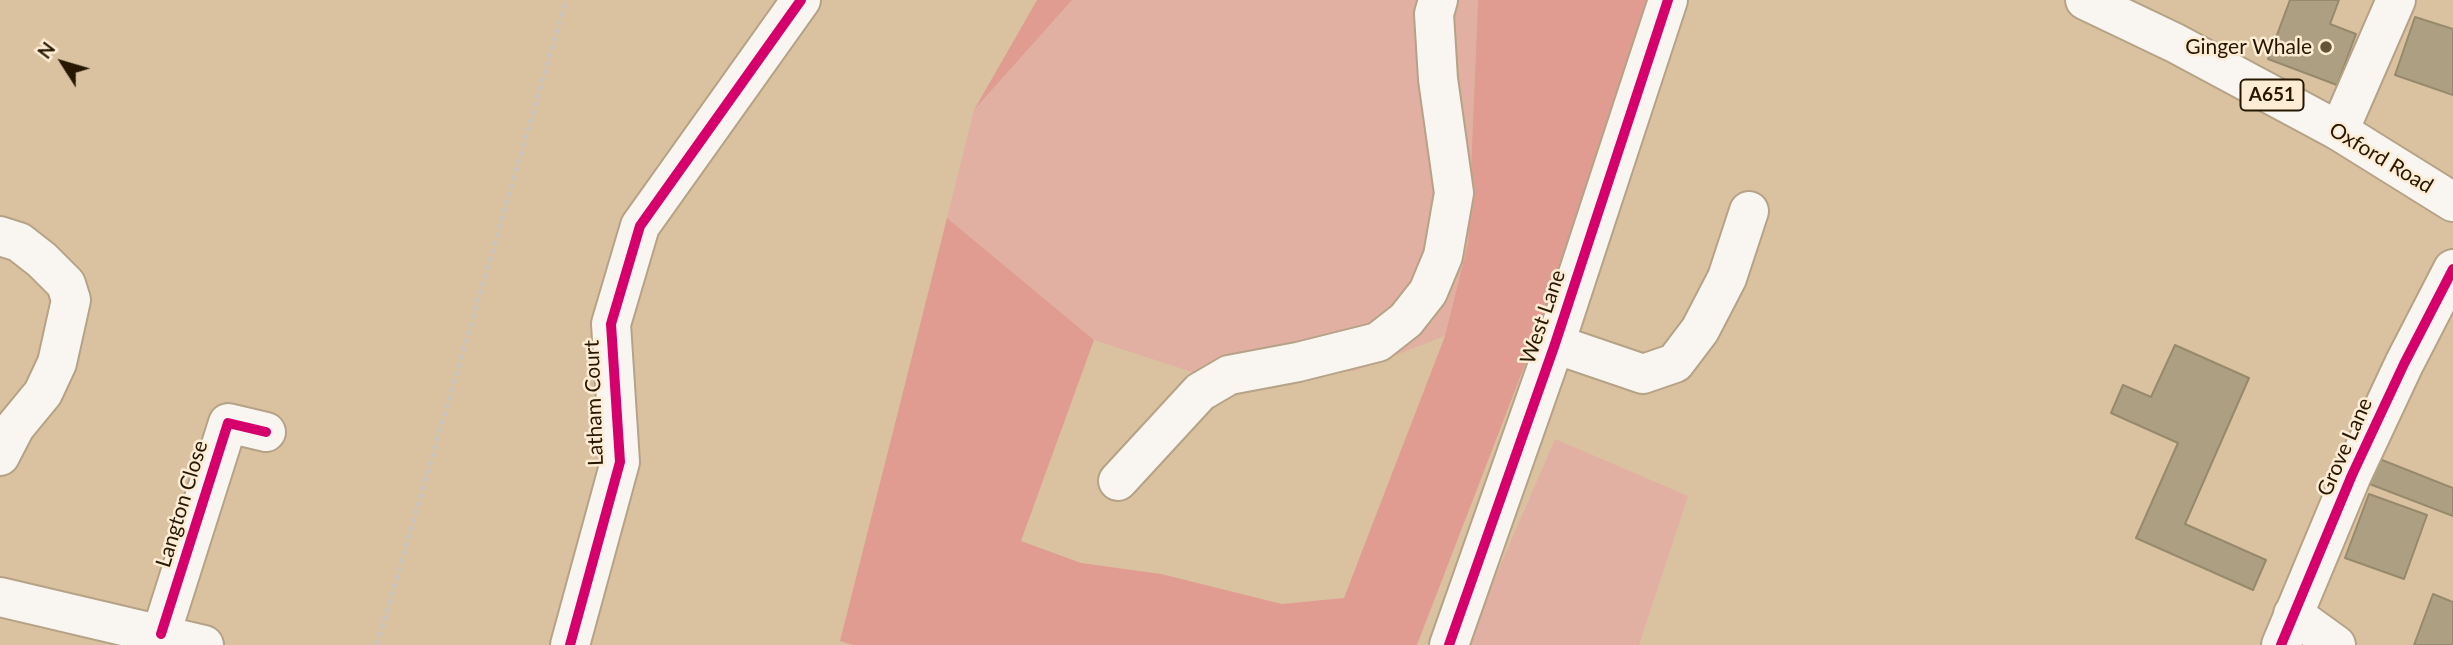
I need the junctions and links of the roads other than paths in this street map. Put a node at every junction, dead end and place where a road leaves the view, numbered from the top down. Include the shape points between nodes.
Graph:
1 (802, 0) edge
2 (1438, 0) edge
3 (1668, 0) edge
4 (2085, 0) edge
5 (2396, 0) edge
6 (2339, 131) junction
7 (2453, 202) edge
8 (1749, 211) dead end
9 (0, 236) edge
10 (2453, 268) edge
11 (1555, 344) junction
12 (266, 432) dead end
13 (0, 456) edge
14 (1118, 481) dead end
15 (0, 597) edge
16 (2287, 630) edge
17 (98, 633) edge
18 (161, 634) junction
19 (204, 645) edge
20 (570, 645) edge
21 (1449, 645) edge
22 (2336, 645) edge

1 - 20 street, Latham Court via 640,226 611,324 620,462
2 - 14 street via 1434,14 1438,79 1454,193 1443,256 1428,292 1406,320 1378,342 1229,375 1200,392
3 - 11 street, West Lane
4 - 6 street, Oxford Road / A651
5 - 6 street
6 - 7 street, Oxford Road / A651
8 - 11 street, West Lane via 1727,278 1700,331 1675,363 1643,374
9 - 13 street via 19,242 42,260 66,284 71,300 57,363 43,393 15,427
10 - 16 street, Grove Lane via 2352,475
11 - 21 street, West Lane
12 - 18 street, Langton Close via 228,423
15 - 17 street
16 - 22 street, Grove Lane
17 - 18 street
18 - 19 street

